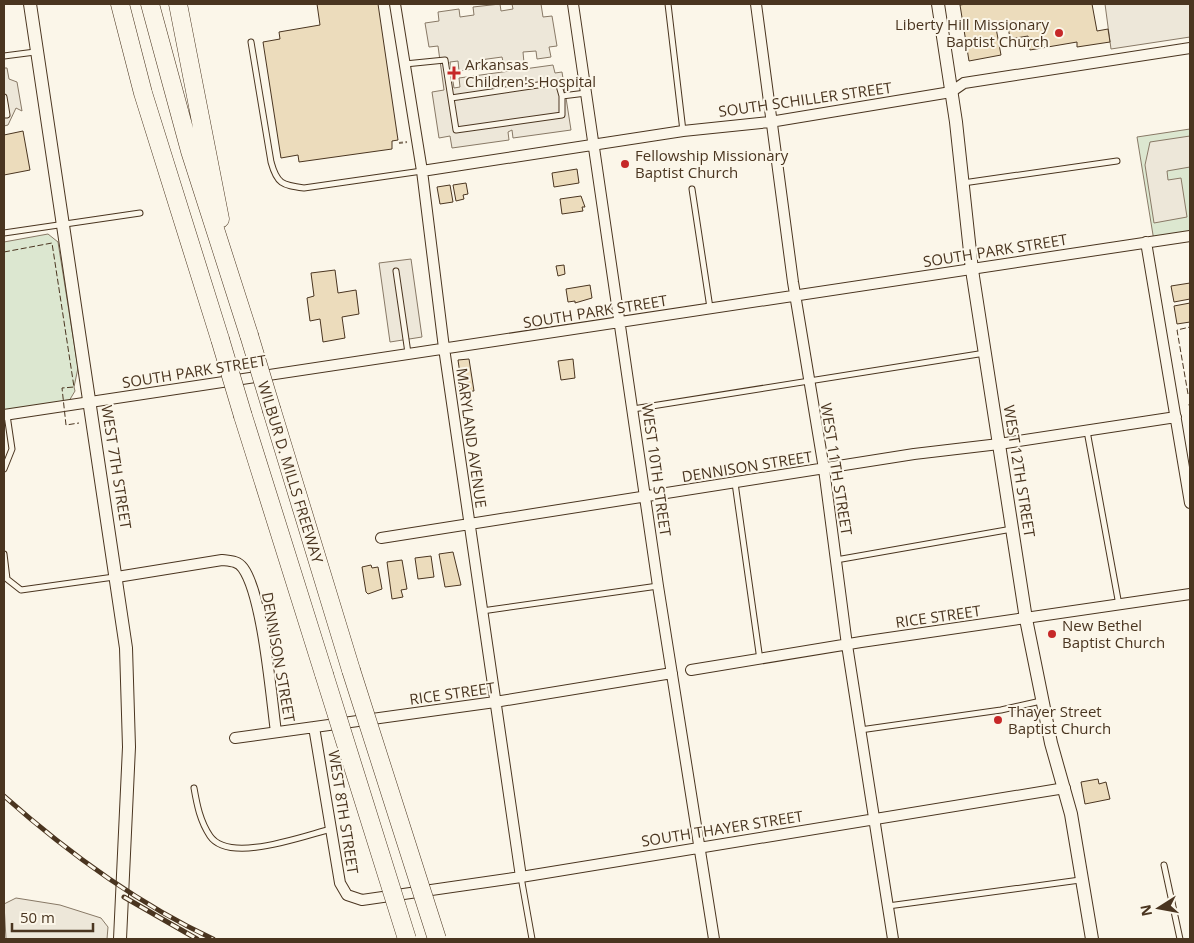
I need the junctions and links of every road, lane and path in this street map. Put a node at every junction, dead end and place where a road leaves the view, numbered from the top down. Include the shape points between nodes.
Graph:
1 (30, 4) edge
2 (112, 4) edge
3 (120, 4) edge
4 (150, 4) edge
5 (178, 4) edge
6 (396, 4) edge
7 (573, 4) edge
8 (668, 4) edge
9 (756, 4) edge
10 (940, 4) edge
11 (251, 42) dead end
12 (1190, 48) edge
13 (37, 52) junction
14 (4, 56) edge
15 (134, 61) junction
16 (404, 64) junction
17 (951, 92) junction
18 (587, 93) junction
19 (562, 96) junction
20 (4, 97) edge
21 (451, 98) junction
22 (4, 115) edge
23 (770, 122) junction
24 (683, 131) junction
25 (407, 142) dead end
26 (399, 143) dead end
27 (595, 145) junction
28 (1117, 161) dead end
29 (422, 171) junction
30 (962, 183) junction
31 (692, 189) dead end
32 (140, 214) dead end
33 (63, 224) junction
34 (4, 233) edge
35 (1190, 236) edge
36 (1146, 242) junction
37 (972, 270) junction
38 (396, 271) dead end
39 (229, 278) junction
40 (795, 294) junction
41 (710, 308) junction
42 (620, 322) junction
43 (444, 348) junction
44 (985, 352) junction
45 (408, 353) junction
46 (808, 381) junction
47 (90, 402) junction
48 (633, 409) junction
49 (5, 415) edge
50 (1176, 417) junction
51 (1087, 430) junction
52 (999, 444) junction
53 (4, 469) edge
54 (824, 469) junction
55 (735, 482) junction
56 (646, 497) junction
57 (1190, 502) edge
58 (470, 525) junction
59 (1012, 528) junction
60 (382, 538) dead end
61 (4, 554) edge
62 (836, 560) junction
63 (117, 576) junction
64 (5, 579) edge
65 (658, 586) junction
66 (1190, 594) edge
67 (1119, 605) junction
68 (482, 611) junction
69 (1026, 619) junction
70 (847, 645) junction
71 (760, 660) junction
72 (691, 670) dead end
73 (672, 673) junction
74 (1041, 701) junction
75 (495, 702) junction
76 (314, 727) junction
77 (860, 730) junction
78 (276, 732) junction
79 (235, 738) dead end
80 (194, 788) dead end
81 (1065, 788) junction
82 (875, 818) junction
83 (331, 829) junction
84 (699, 847) junction
85 (1164, 866) dead end
86 (521, 877) junction
87 (1082, 880) junction
88 (351, 898) joint
89 (888, 906) junction
90 (120, 939) edge
91 (407, 939) edge
92 (437, 939) edge
93 (532, 939) edge
94 (714, 939) edge
95 (892, 939) edge
96 (1092, 939) edge
97 (1180, 939) edge

1 - 13 street, WEST 7TH STREET
2 - 15 highway
3 - 15 highway, WILBUR D. MILLS FREEWAY
4 - 39 highway, WILBUR D. MILLS FREEWAY via 169,82
5 - 39 highway via 214,179
6 - 16 street, MARYLAND AVENUE
7 - 18 street, WEST 10TH STREET
8 - 24 lane
9 - 23 street, WEST 11TH STREET
10 - 17 street, WEST 12TH STREET
11 - 29 lane via 270,162 274,176 284,186 304,188
12 - 17 street, SOUTH SCHILLER STREET via 964,83
13 - 14 lane
13 - 33 street, WEST 7TH STREET
15 - 91 highway, WILBUR D. MILLS FREEWAY, bridge
16 - 21 lane via 445,60
16 - 29 street, MARYLAND AVENUE
17 - 23 street, SOUTH SCHILLER STREET
17 - 30 street, WEST 12TH STREET
18 - 19 lane
18 - 27 street, WEST 10TH STREET
19 - 21 lane via 558,82
19 - 21 lane via 562,116 456,130
20 - 22 lane via 7,115
23 - 24 street, SOUTH SCHILLER STREET
23 - 40 street, WEST 11TH STREET
24 - 27 street, SOUTH SCHILLER STREET
25 - 26 path
27 - 29 street, SOUTH SCHILLER STREET
27 - 42 street, WEST 10TH STREET
28 - 30 lane
29 - 43 street, MARYLAND AVENUE
30 - 37 street, WEST 12TH STREET
31 - 41 lane
32 - 33 lane
33 - 34 lane
33 - 47 street, WEST 7TH STREET
35 - 36 street, SOUTH PARK STREET
36 - 37 street, SOUTH PARK STREET
36 - 50 street
37 - 40 street, SOUTH PARK STREET
37 - 44 street, WEST 12TH STREET
38 - 45 lane
39 - 92 highway, WILBUR D. MILLS FREEWAY, bridge
40 - 41 street, SOUTH PARK STREET
40 - 46 street, WEST 11TH STREET
41 - 42 street, SOUTH PARK STREET
42 - 43 street, SOUTH PARK STREET
42 - 48 street, WEST 10TH STREET
43 - 45 street, SOUTH PARK STREET
43 - 58 street, MARYLAND AVENUE
44 - 46 lane
44 - 52 street, WEST 12TH STREET
45 - 47 street, SOUTH PARK STREET
46 - 48 lane
46 - 54 street, WEST 11TH STREET
47 - 49 street, SOUTH PARK STREET
47 - 63 street, WEST 7TH STREET
48 - 56 street, WEST 10TH STREET
49 - 53 lane via 12,449
50 - 51 street, DENNISON STREET
50 - 57 street
51 - 52 street, DENNISON STREET
51 - 67 lane
52 - 54 street, DENNISON STREET
52 - 59 street, WEST 12TH STREET
54 - 55 street, DENNISON STREET
54 - 62 street, WEST 11TH STREET
55 - 56 street, DENNISON STREET
55 - 71 lane
56 - 58 street, DENNISON STREET
56 - 65 street, WEST 10TH STREET
58 - 60 street, DENNISON STREET
58 - 68 street, MARYLAND AVENUE
59 - 62 lane
59 - 69 street, WEST 12TH STREET
61 - 64 lane
62 - 70 street, WEST 11TH STREET
63 - 64 lane via 21,590
63 - 78 street, DENNISON STREET via 222,560 237,562 246,573 255,600
63 - 90 street, WEST 7TH STREET via 129,705
65 - 68 lane
65 - 73 street, WEST 10TH STREET
66 - 67 street, RICE STREET
67 - 69 street, RICE STREET
68 - 75 street, MARYLAND AVENUE
69 - 70 street, RICE STREET
69 - 74 street, WEST 12TH STREET
70 - 71 street, RICE STREET
70 - 77 street, WEST 11TH STREET
71 - 72 street, RICE STREET
73 - 75 street, RICE STREET
73 - 84 street, WEST 10TH STREET
74 - 77 lane
74 - 81 street, WEST 12TH STREET
75 - 76 street, RICE STREET
75 - 86 street, MARYLAND AVENUE
76 - 78 street, RICE STREET
76 - 83 street, WEST 8TH STREET
77 - 82 street, WEST 11TH STREET
78 - 79 street, RICE STREET
80 - 83 lane via 200,818 211,838 228,848 246,850
81 - 82 street, SOUTH THAYER STREET
81 - 87 street, WEST 12TH STREET
82 - 84 street, SOUTH THAYER STREET
82 - 89 street, WEST 11TH STREET
83 - 88 street, WEST 8TH STREET via 340,883 343,892
84 - 86 street, SOUTH THAYER STREET
84 - 94 street, WEST 10TH STREET
85 - 97 lane
86 - 88 street, SOUTH THAYER STREET via 370,900
86 - 93 lane
87 - 89 lane
87 - 96 street, WEST 12TH STREET
89 - 95 street, WEST 11TH STREET

